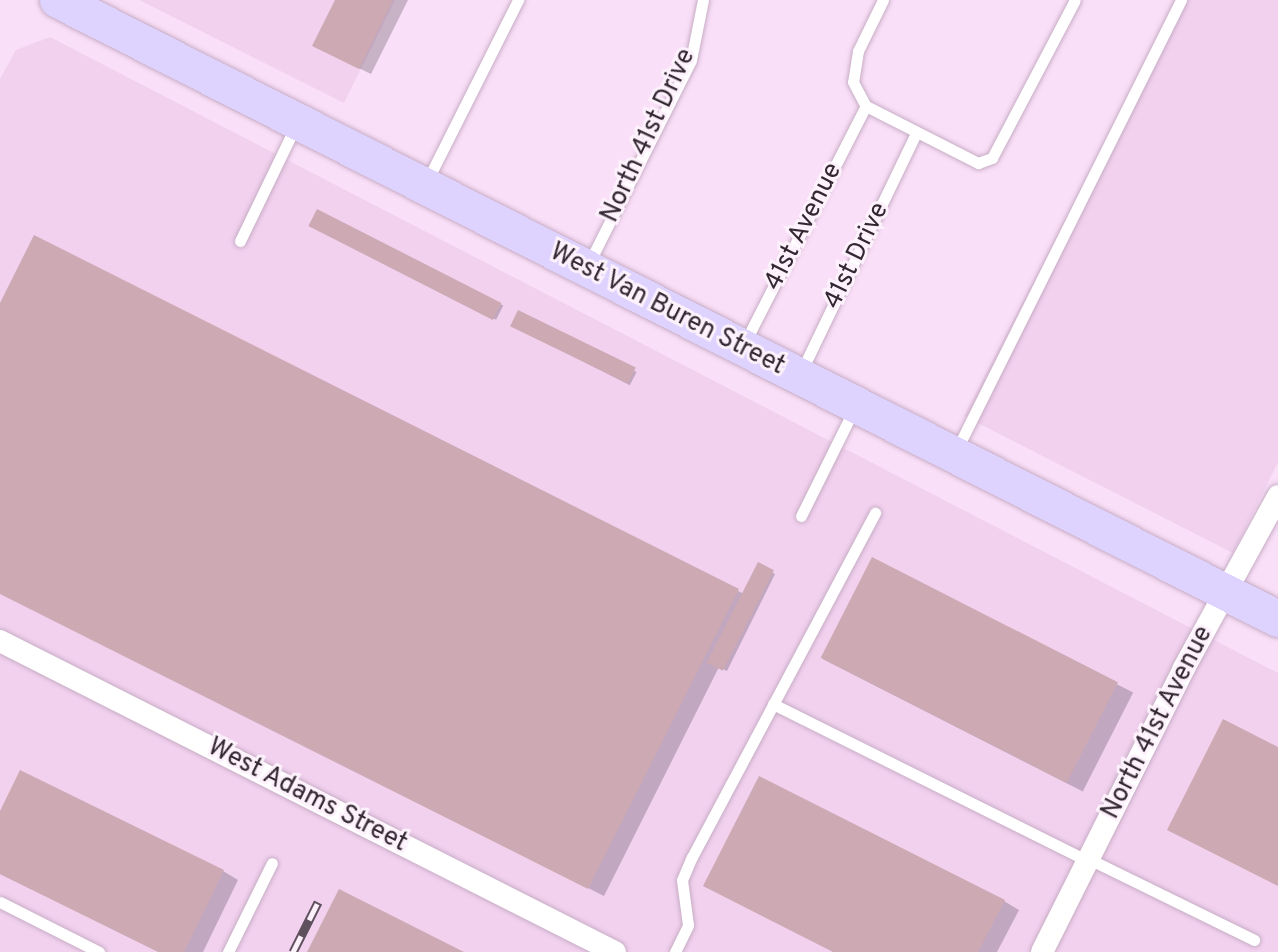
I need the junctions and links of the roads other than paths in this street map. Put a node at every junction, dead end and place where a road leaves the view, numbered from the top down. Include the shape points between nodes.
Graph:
1 (58, 0) edge
2 (518, 0) edge
3 (703, 0) edge
4 (883, 0) edge
5 (1075, 0) edge
6 (1181, 0) edge
7 (866, 106) junction
8 (297, 123) junction
9 (915, 135) junction
10 (424, 187) junction
11 (240, 241) dead end
12 (586, 269) junction
13 (742, 348) junction
14 (799, 377) junction
15 (855, 405) junction
16 (954, 455) junction
17 (1278, 496) edge
18 (875, 513) dead end
19 (801, 516) dead end
20 (1226, 593) junction
21 (1278, 619) edge
22 (0, 641) edge
23 (773, 704) junction
24 (1088, 860) junction
25 (272, 863) dead end
26 (0, 902) edge
27 (1254, 940) dead end
28 (583, 945) edge
29 (99, 952) edge
30 (228, 952) edge
31 (615, 952) edge
32 (675, 952) edge
33 (1042, 952) edge

1 - 8 main road, West Van Buren Street
2 - 10 lane
3 - 12 lane, North 41st Drive via 691,60
4 - 7 lane via 858,51 853,82
5 - 9 lane via 992,158 978,163
6 - 16 lane
7 - 9 lane
7 - 13 lane, 41st Avenue
8 - 10 main road, West Van Buren Street
8 - 11 lane
9 - 14 lane, 41st Drive
10 - 12 main road, West Van Buren Street
12 - 13 main road, West Van Buren Street
13 - 14 main road, West Van Buren Street
14 - 15 main road, West Van Buren Street
15 - 16 main road, West Van Buren Street
15 - 19 lane
16 - 20 main road, West Van Buren Street
17 - 20 street, North 41st Avenue
18 - 23 lane
20 - 21 main road, West Van Buren Street
20 - 24 street, North 41st Avenue
22 - 28 street, West Adams Street
23 - 24 lane
23 - 32 lane via 682,880 688,925
24 - 27 lane
24 - 33 street, North 41st Avenue
25 - 30 lane
26 - 29 lane
28 - 31 street, West Adams Street

